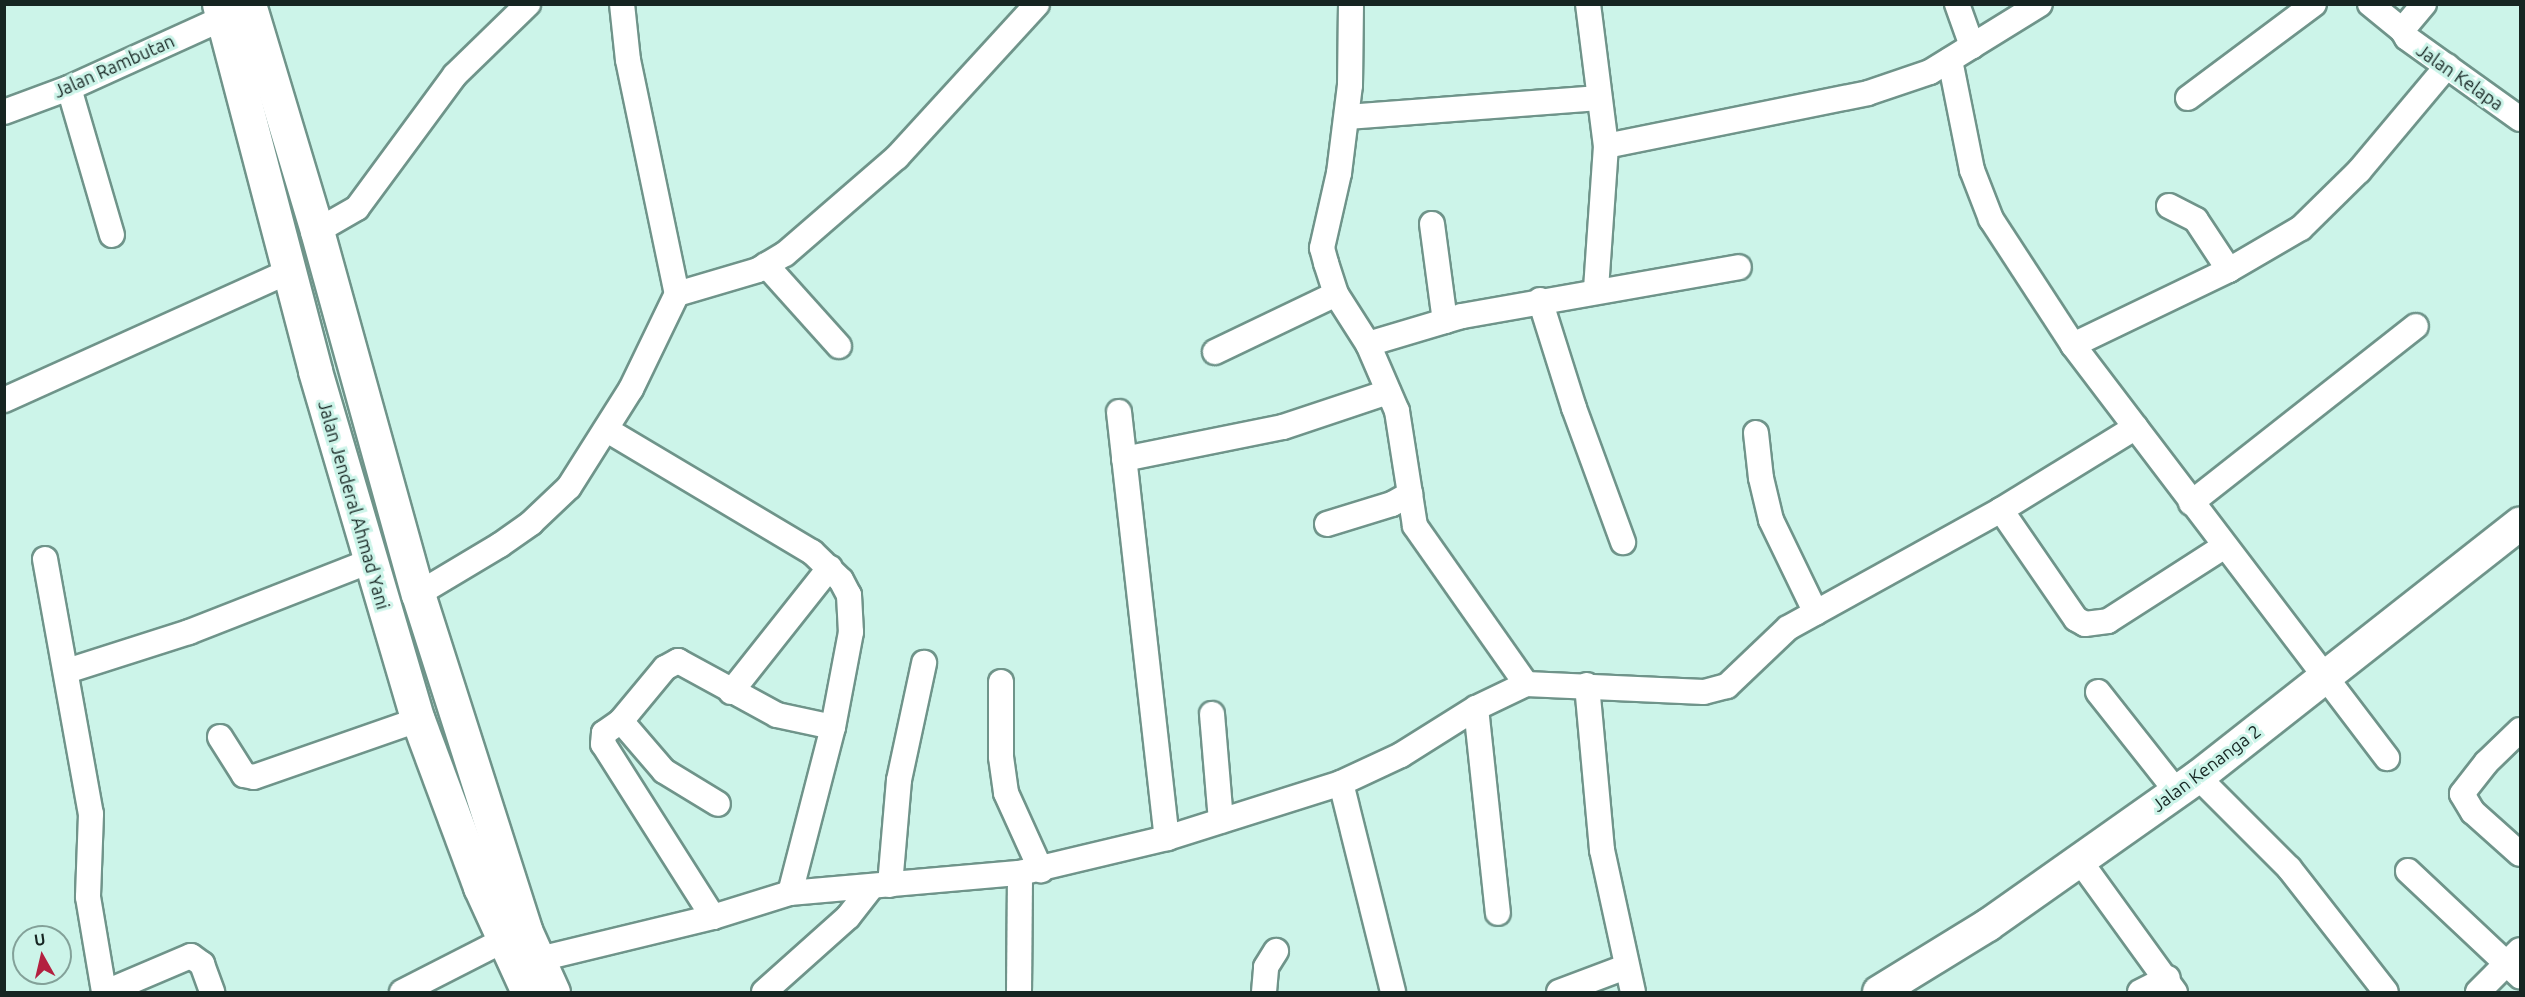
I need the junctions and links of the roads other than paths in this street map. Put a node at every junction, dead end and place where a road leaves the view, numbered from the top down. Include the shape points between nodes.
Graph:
1 (528, 4) edge
2 (622, 4) edge
3 (1037, 4) edge
4 (1351, 4) edge
5 (1588, 4) edge
6 (1957, 4) edge
7 (2040, 4) edge
8 (2314, 4) edge
9 (2370, 4) edge
10 (2424, 4) edge
11 (230, 9) edge
12 (2402, 30) junction
13 (1972, 46) junction
14 (1950, 60) junction
15 (2446, 66) junction
16 (69, 88) junction
17 (1599, 98) junction
18 (2188, 98) dead end
19 (4, 112) edge
20 (1347, 117) junction
21 (2520, 119) edge
22 (1606, 146) junction
23 (2169, 206) dead end
24 (1432, 224) dead end
25 (317, 231) junction
26 (112, 236) dead end
27 (766, 266) junction
28 (1739, 267) dead end
29 (2229, 270) junction
30 (290, 272) junction
31 (1596, 290) junction
32 (677, 294) junction
33 (1336, 294) junction
34 (1540, 300) junction
35 (1445, 321) junction
36 (2416, 326) dead end
37 (1368, 344) junction
38 (2073, 345) junction
39 (839, 346) dead end
40 (1215, 352) dead end
41 (1388, 392) junction
42 (4, 400) edge
43 (1119, 412) dead end
44 (2136, 427) junction
45 (607, 430) junction
46 (1756, 433) dead end
47 (1124, 459) junction
48 (1410, 494) junction
49 (2191, 503) junction
50 (2001, 510) junction
51 (1327, 524) dead end
52 (2520, 524) edge
53 (1623, 542) dead end
54 (2225, 546) junction
55 (45, 559) dead end
56 (370, 561) junction
57 (830, 567) junction
58 (418, 594) junction
59 (1816, 613) junction
60 (924, 663) dead end
61 (67, 671) junction
62 (2324, 676) junction
63 (1001, 682) dead end
64 (1526, 684) junction
65 (1587, 685) junction
66 (731, 692) junction
67 (2098, 692) dead end
68 (1476, 708) junction
69 (1212, 714) dead end
70 (621, 721) junction
71 (833, 726) junction
72 (460, 727) junction
73 (423, 730) junction
74 (2520, 730) edge
75 (220, 737) dead end
76 (2387, 758) dead end
77 (1341, 783) junction
78 (2187, 784) junction
79 (718, 804) dead end
80 (1221, 821) junction
81 (1167, 838) junction
82 (2520, 854) edge
83 (2080, 861) junction
84 (2408, 871) dead end
85 (1031, 872) junction
86 (881, 885) junction
87 (790, 893) junction
88 (1498, 913) dead end
89 (713, 917) junction
90 (1276, 951) dead end
91 (521, 957) edge
92 (2516, 963) edge
93 (1625, 968) junction
94 (2172, 985) edge
95 (105, 993) edge
96 (212, 993) edge
97 (402, 993) edge
98 (553, 993) edge
99 (764, 993) edge
100 (1019, 993) edge
101 (1264, 993) edge
102 (1393, 993) edge
103 (1559, 993) edge
104 (1633, 993) edge
105 (1879, 993) edge
106 (2140, 993) edge
107 (2386, 993) edge
108 (2478, 993) edge

1 - 25 street via 455,75 357,208
2 - 32 street via 628,60
3 - 27 street via 897,157
4 - 20 street
5 - 17 street
6 - 13 street
7 - 13 street
8 - 18 street
9 - 12 street
10 - 12 street, Jalan Kelapa
11 - 16 street, Jalan Rambutan
11 - 25 highway, Jalan Jenderal Ahmad Yani
11 - 30 highway, Jalan Jenderal Ahmad Yani
12 - 15 street, Jalan Kelapa via 2422,52
13 - 14 street
14 - 22 street via 1930,72 1868,93
14 - 38 street via 1972,171 1991,219
15 - 21 street, Jalan Kelapa
15 - 29 street via 2315,217
16 - 19 street, Jalan Rambutan
16 - 26 street
17 - 20 street
17 - 22 street
20 - 33 street via 1322,248
22 - 31 street
23 - 29 street via 2196,220
24 - 35 street
25 - 58 highway, Jalan Jenderal Ahmad Yani
27 - 32 street
27 - 39 street
28 - 31 street via 1715,269 1673,281
29 - 38 street
30 - 42 street
30 - 56 highway, Jalan Jenderal Ahmad Yani
31 - 34 street
32 - 45 street
33 - 37 street
33 - 40 street
34 - 35 street
34 - 53 street
35 - 37 street
36 - 49 street
37 - 41 street
38 - 44 street
41 - 47 street via 1283,427
41 - 48 street via 1402,429
43 - 47 street
44 - 49 street
44 - 50 street
45 - 57 street
45 - 58 street via 569,486 531,523
46 - 59 street via 1771,520
47 - 81 street
48 - 51 street via 1385,507
48 - 64 street via 1415,526 1422,539
49 - 54 street
50 - 54 street via 2076,619 2085,624 2108,621
50 - 59 street
52 - 62 main road, Jalan Kenanga 2
54 - 62 street
55 - 61 street
56 - 61 street via 189,632
56 - 73 highway, Jalan Jenderal Ahmad Yani
57 - 66 street
57 - 71 street via 849,595 852,614
58 - 72 highway, Jalan Jenderal Ahmad Yani
59 - 65 street via 1779,634 1727,686 1704,692
60 - 86 street
61 - 95 street via 91,814 88,897
62 - 76 street
62 - 78 main road, Jalan Kenanga 2
63 - 85 street via 1001,757 1006,793
64 - 65 street
64 - 68 street
65 - 93 street via 1602,850
66 - 70 street via 673,661
66 - 71 street via 787,718
67 - 78 street
68 - 77 street via 1401,756
68 - 88 street
69 - 80 street
70 - 79 street via 664,771
70 - 89 street via 604,733 603,744
71 - 87 street
72 - 73 highway
72 - 91 highway, Jalan Jenderal Ahmad Yani
73 - 75 street via 254,777 244,775
73 - 91 highway, Jalan Jenderal Ahmad Yani
74 - 82 street via 2486,763 2462,794 2473,812
77 - 80 street
77 - 102 street
78 - 83 main road, Jalan Kenanga 2
78 - 107 street via 2289,868
80 - 81 street
81 - 85 street
83 - 94 street
83 - 105 main road, Jalan Kenanga 2
84 - 92 street
85 - 86 street
85 - 100 street
86 - 87 street
86 - 99 street
87 - 89 street
89 - 91 street
90 - 101 street via 1266,967
91 - 97 street
91 - 98 highway, Jalan Jenderal Ahmad Yani
92 - 108 street
93 - 103 street
93 - 104 street
94 - 106 street
95 - 96 street via 191,956 202,964

